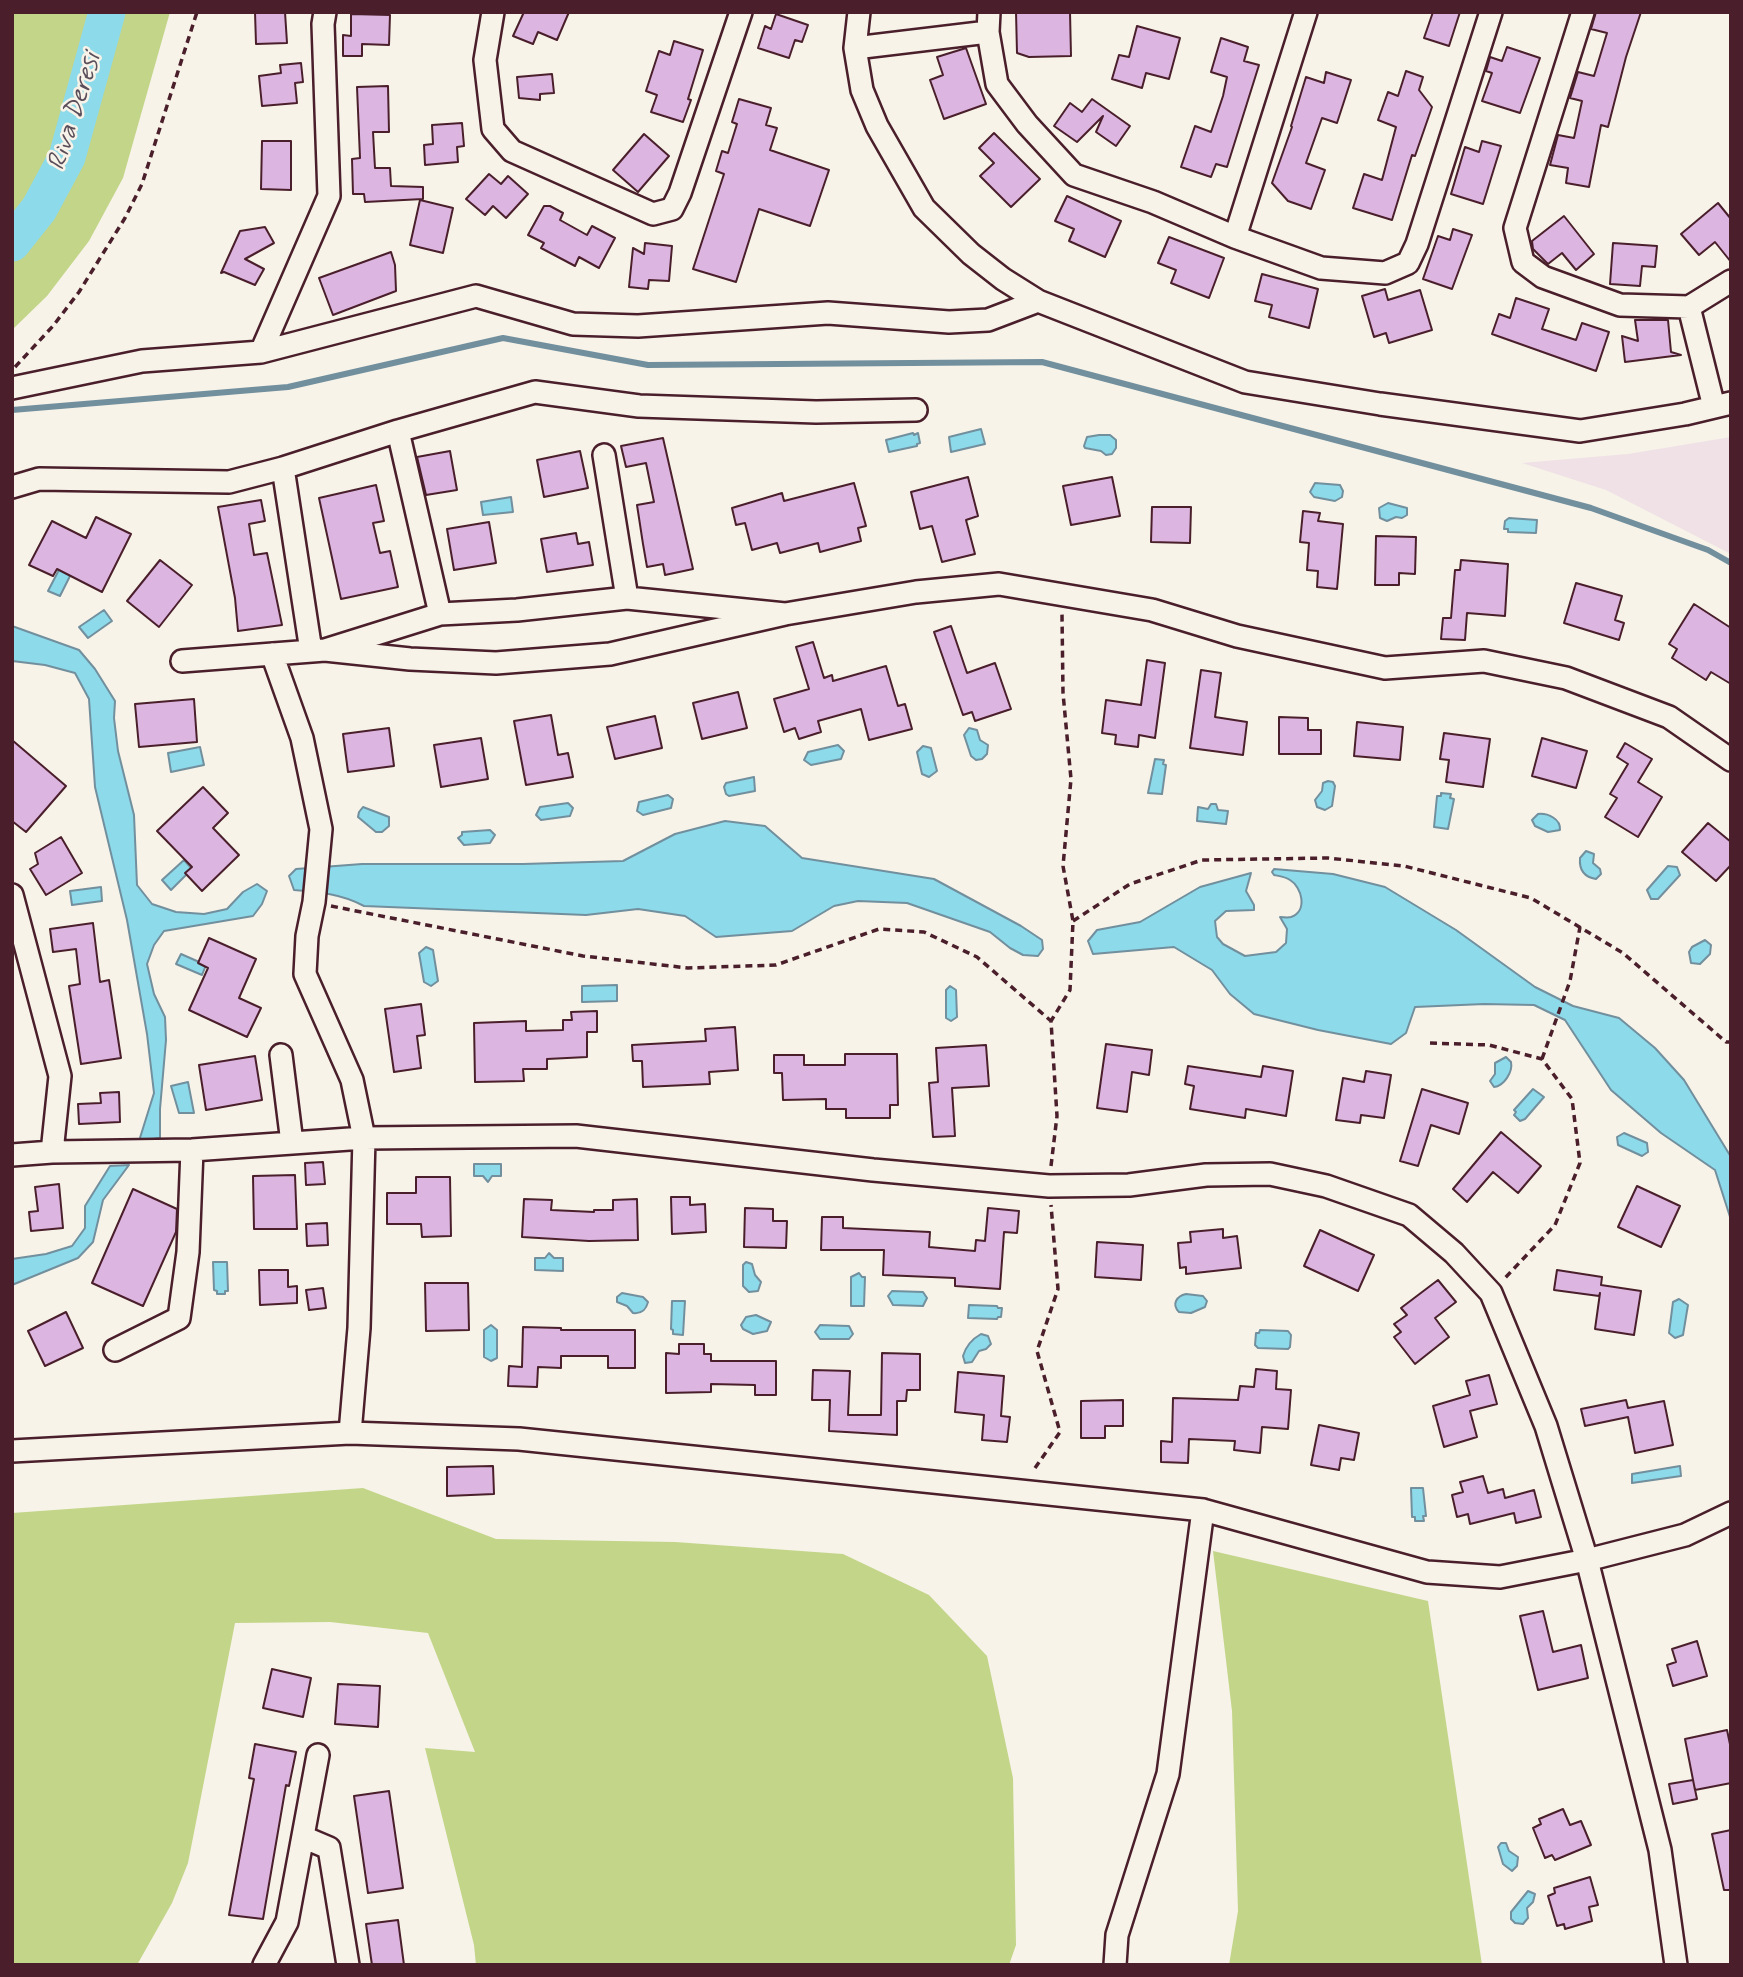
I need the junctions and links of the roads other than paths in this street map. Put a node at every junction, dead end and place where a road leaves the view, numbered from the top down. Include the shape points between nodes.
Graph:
1 (325, 12) edge
2 (493, 12) edge
3 (741, 12) edge
4 (859, 12) edge
5 (1307, 12) edge
6 (1491, 12) edge
7 (1583, 12) edge
8 (988, 22) edge
9 (855, 48) junction
10 (1236, 237) junction
11 (1731, 281) edge
12 (1038, 301) junction
13 (1689, 307) junction
14 (261, 352) junction
15 (12, 388) edge
16 (1722, 405) edge
17 (916, 410) dead end
18 (398, 431) junction
19 (604, 455) dead end
20 (283, 468) junction
21 (12, 487) edge
22 (627, 598) junction
23 (440, 614) junction
24 (785, 614) junction
25 (318, 650) junction
26 (272, 654) junction
27 (182, 661) dead end
28 (1731, 760) edge
29 (12, 895) edge
30 (281, 1055) dead end
31 (364, 1138) junction
32 (292, 1143) junction
33 (192, 1150) junction
34 (52, 1152) junction
35 (12, 1155) edge
36 (115, 1350) dead end
37 (350, 1433) junction
38 (12, 1451) edge
39 (1203, 1510) junction
40 (1731, 1513) edge
41 (1587, 1560) junction
42 (318, 1755) dead end
43 (303, 1837) junction
44 (264, 1965) edge
45 (348, 1965) edge
46 (1115, 1965) edge
47 (1676, 1965) edge

1 - 14 street via 329,196
2 - 3 street via 485,60 493,129 512,151 653,214 672,209 680,193
4 - 9 street
5 - 10 street
6 - 10 street via 1418,244 1408,262 1385,273 1321,268
7 - 13 street via 1515,228 1522,262 1543,277 1620,305
8 - 9 street
8 - 10 street via 997,84 1074,175
9 - 12 street via 862,90 877,126 924,208 992,271
11 - 13 street
12 - 14 street via 988,320 948,322 828,313 638,326 573,324 476,296
12 - 16 street via 1245,382 1367,402 1580,431
13 - 16 street
14 - 15 street via 142,361
17 - 18 street via 639,406 535,392
18 - 20 street
18 - 23 street
19 - 22 street
20 - 21 street via 229,482 39,479
20 - 25 street
22 - 23 street
22 - 24 street
23 - 25 street
24 - 25 street via 610,654 496,663
24 - 28 street via 916,592 999,584 1152,610 1237,636 1385,668 1485,661 1566,678 1669,717
25 - 26 street
26 - 27 street
26 - 31 street via 302,738 321,829 305,974 352,1080
29 - 34 street via 60,1076
30 - 32 street
31 - 32 street
31 - 37 street via 359,1328
31 - 41 street via 576,1136 1049,1186 1270,1174 1326,1186 1409,1215 1491,1293 1546,1426
32 - 33 street
33 - 34 street
33 - 36 street via 188,1252 179,1318
34 - 35 street
37 - 38 street
37 - 39 street via 519,1439
39 - 41 street via 1427,1572 1500,1577
39 - 46 street via 1168,1774 1118,1934
40 - 41 street via 1685,1535
41 - 47 street via 1660,1850
42 - 43 street
43 - 44 street via 288,1922
43 - 45 street via 329,1848

